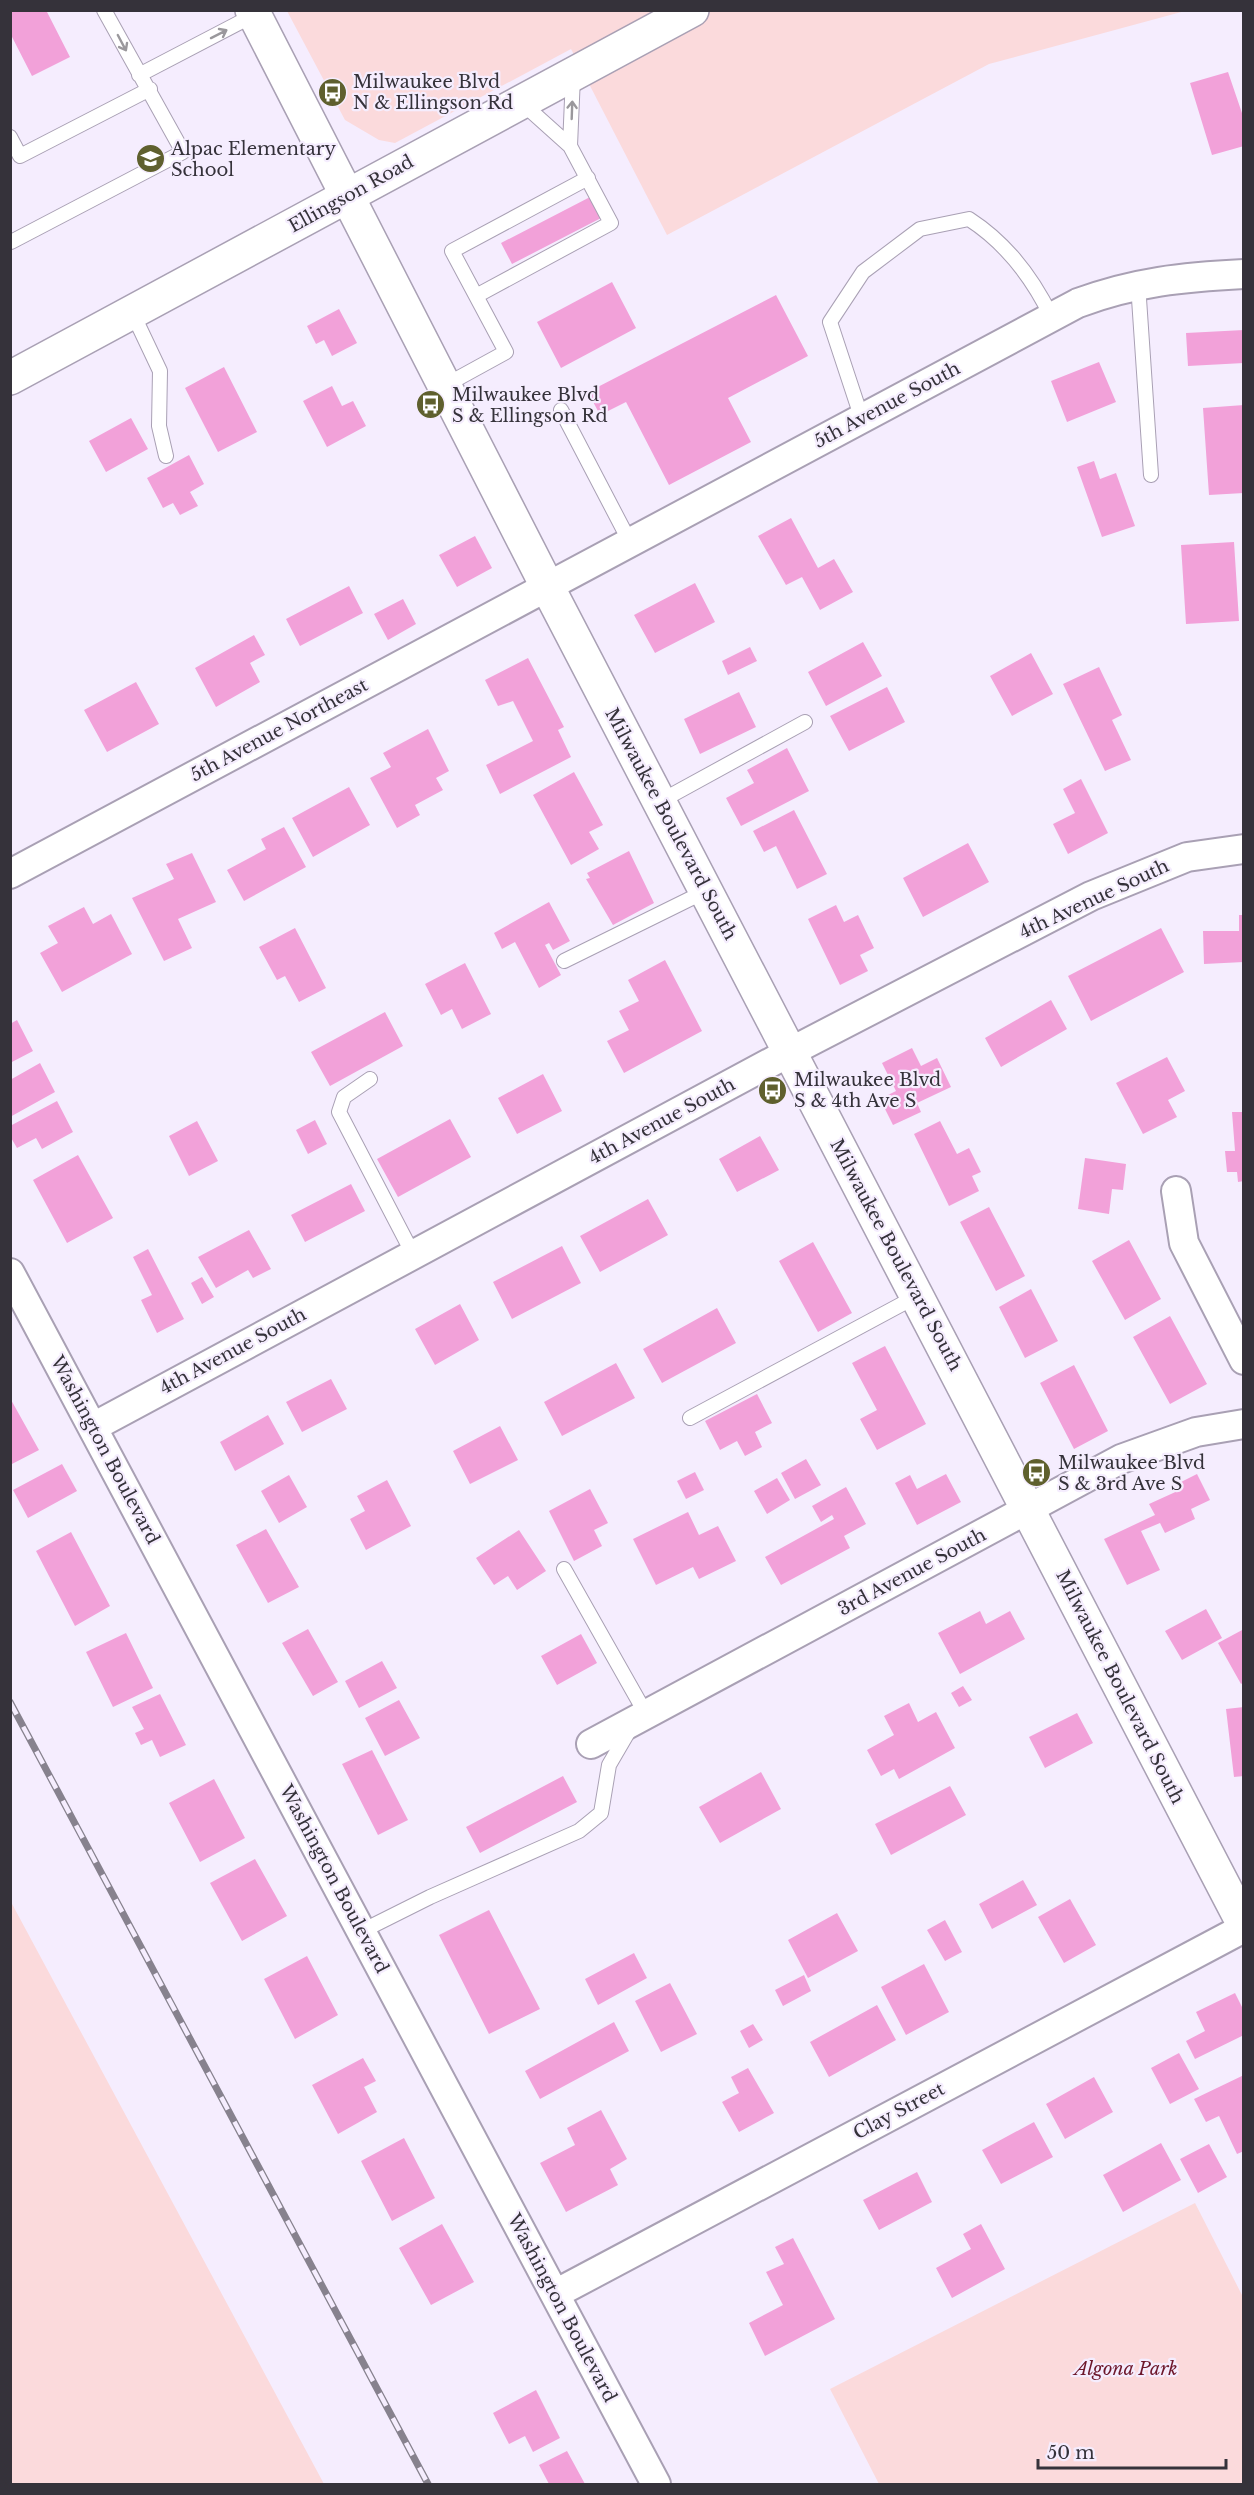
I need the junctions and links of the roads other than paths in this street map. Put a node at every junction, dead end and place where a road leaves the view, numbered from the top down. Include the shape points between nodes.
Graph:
1 (104, 10) edge
2 (692, 10) edge
3 (253, 13) edge
4 (139, 75) junction
5 (573, 75) junction
6 (150, 89) junction
7 (521, 102) junction
8 (10, 137) edge
9 (570, 146) junction
10 (588, 178) junction
11 (346, 197) junction
12 (11, 242) edge
13 (1244, 274) edge
14 (1138, 284) junction
15 (476, 296) junction
16 (133, 314) junction
17 (1051, 316) junction
18 (10, 378) edge
19 (444, 386) junction
20 (561, 410) dead end
21 (859, 420) junction
22 (166, 456) dead end
23 (1151, 475) dead end
24 (631, 543) junction
25 (547, 586) junction
26 (806, 722) dead end
27 (659, 802) junction
28 (1244, 849) edge
29 (10, 874) edge
30 (706, 891) junction
31 (564, 961) dead end
32 (790, 1052) junction
33 (369, 1079) dead end
34 (1176, 1191) dead end
35 (413, 1254) junction
36 (10, 1273) edge
37 (917, 1296) junction
38 (1244, 1360) edge
39 (690, 1418) dead end
40 (1244, 1424) edge
41 (93, 1427) junction
42 (1028, 1509) junction
43 (564, 1569) dead end
44 (641, 1717) junction
45 (591, 1744) dead end
46 (1244, 1927) edge
47 (362, 1931) junction
48 (555, 2294) junction
49 (656, 2484) edge

1 -> 4 lane
2 - 5 street, Ellingson Road
4 -> 3 lane
3 - 11 street, Milwaukee Boulevard South
4 - 6 lane
5 - 7 street, Ellingson Road
9 -> 5 lane
6 - 8 lane via 20,156
6 - 12 lane via 183,152
7 - 9 lane
7 - 11 street, Ellingson Road
9 - 10 lane
10 - 15 lane via 611,223
10 - 15 lane via 452,251
11 - 16 street, Ellingson Road
11 - 19 street, Milwaukee Boulevard South
13 - 14 street, 5th Avenue South
14 - 17 street, 5th Avenue South
14 - 23 lane
15 - 19 lane via 506,352
16 - 18 street, Ellingson Road
16 - 22 lane via 160,371 159,426
17 - 21 street, 5th Avenue South
17 - 21 lane via 1036,286 994,236 969,219 920,229 863,272 830,322
19 - 25 street, Milwaukee Boulevard South
20 - 24 lane
21 - 24 street, 5th Avenue South
24 - 25 street, 5th Avenue South
25 - 27 street, Milwaukee Boulevard South
25 - 29 street, 5th Avenue Northeast
26 - 27 lane
27 - 30 street, Milwaukee Boulevard South
28 - 32 street, 4th Avenue South via 1187,857 1091,896
30 - 31 lane
30 - 32 street, Milwaukee Boulevard South
32 - 35 street, 4th Avenue South
32 - 37 street, Milwaukee Boulevard South
33 - 35 lane via 344,1097 339,1112
34 - 38 street via 1184,1243
35 - 41 street, 4th Avenue South
36 - 41 street, Washington Boulevard
37 - 39 lane
37 - 42 street, Milwaukee Boulevard South
40 - 42 street, 3rd Avenue South via 1157,1444
41 - 47 street, Washington Boulevard
42 - 44 street, 3rd Avenue South
42 - 46 street, Milwaukee Boulevard South
43 - 44 lane
44 - 45 street, 3rd Avenue South
44 - 47 lane via 609,1765 601,1814 579,1830
46 - 48 street, Clay Street
47 - 48 street, Washington Boulevard
48 - 49 street, Washington Boulevard

